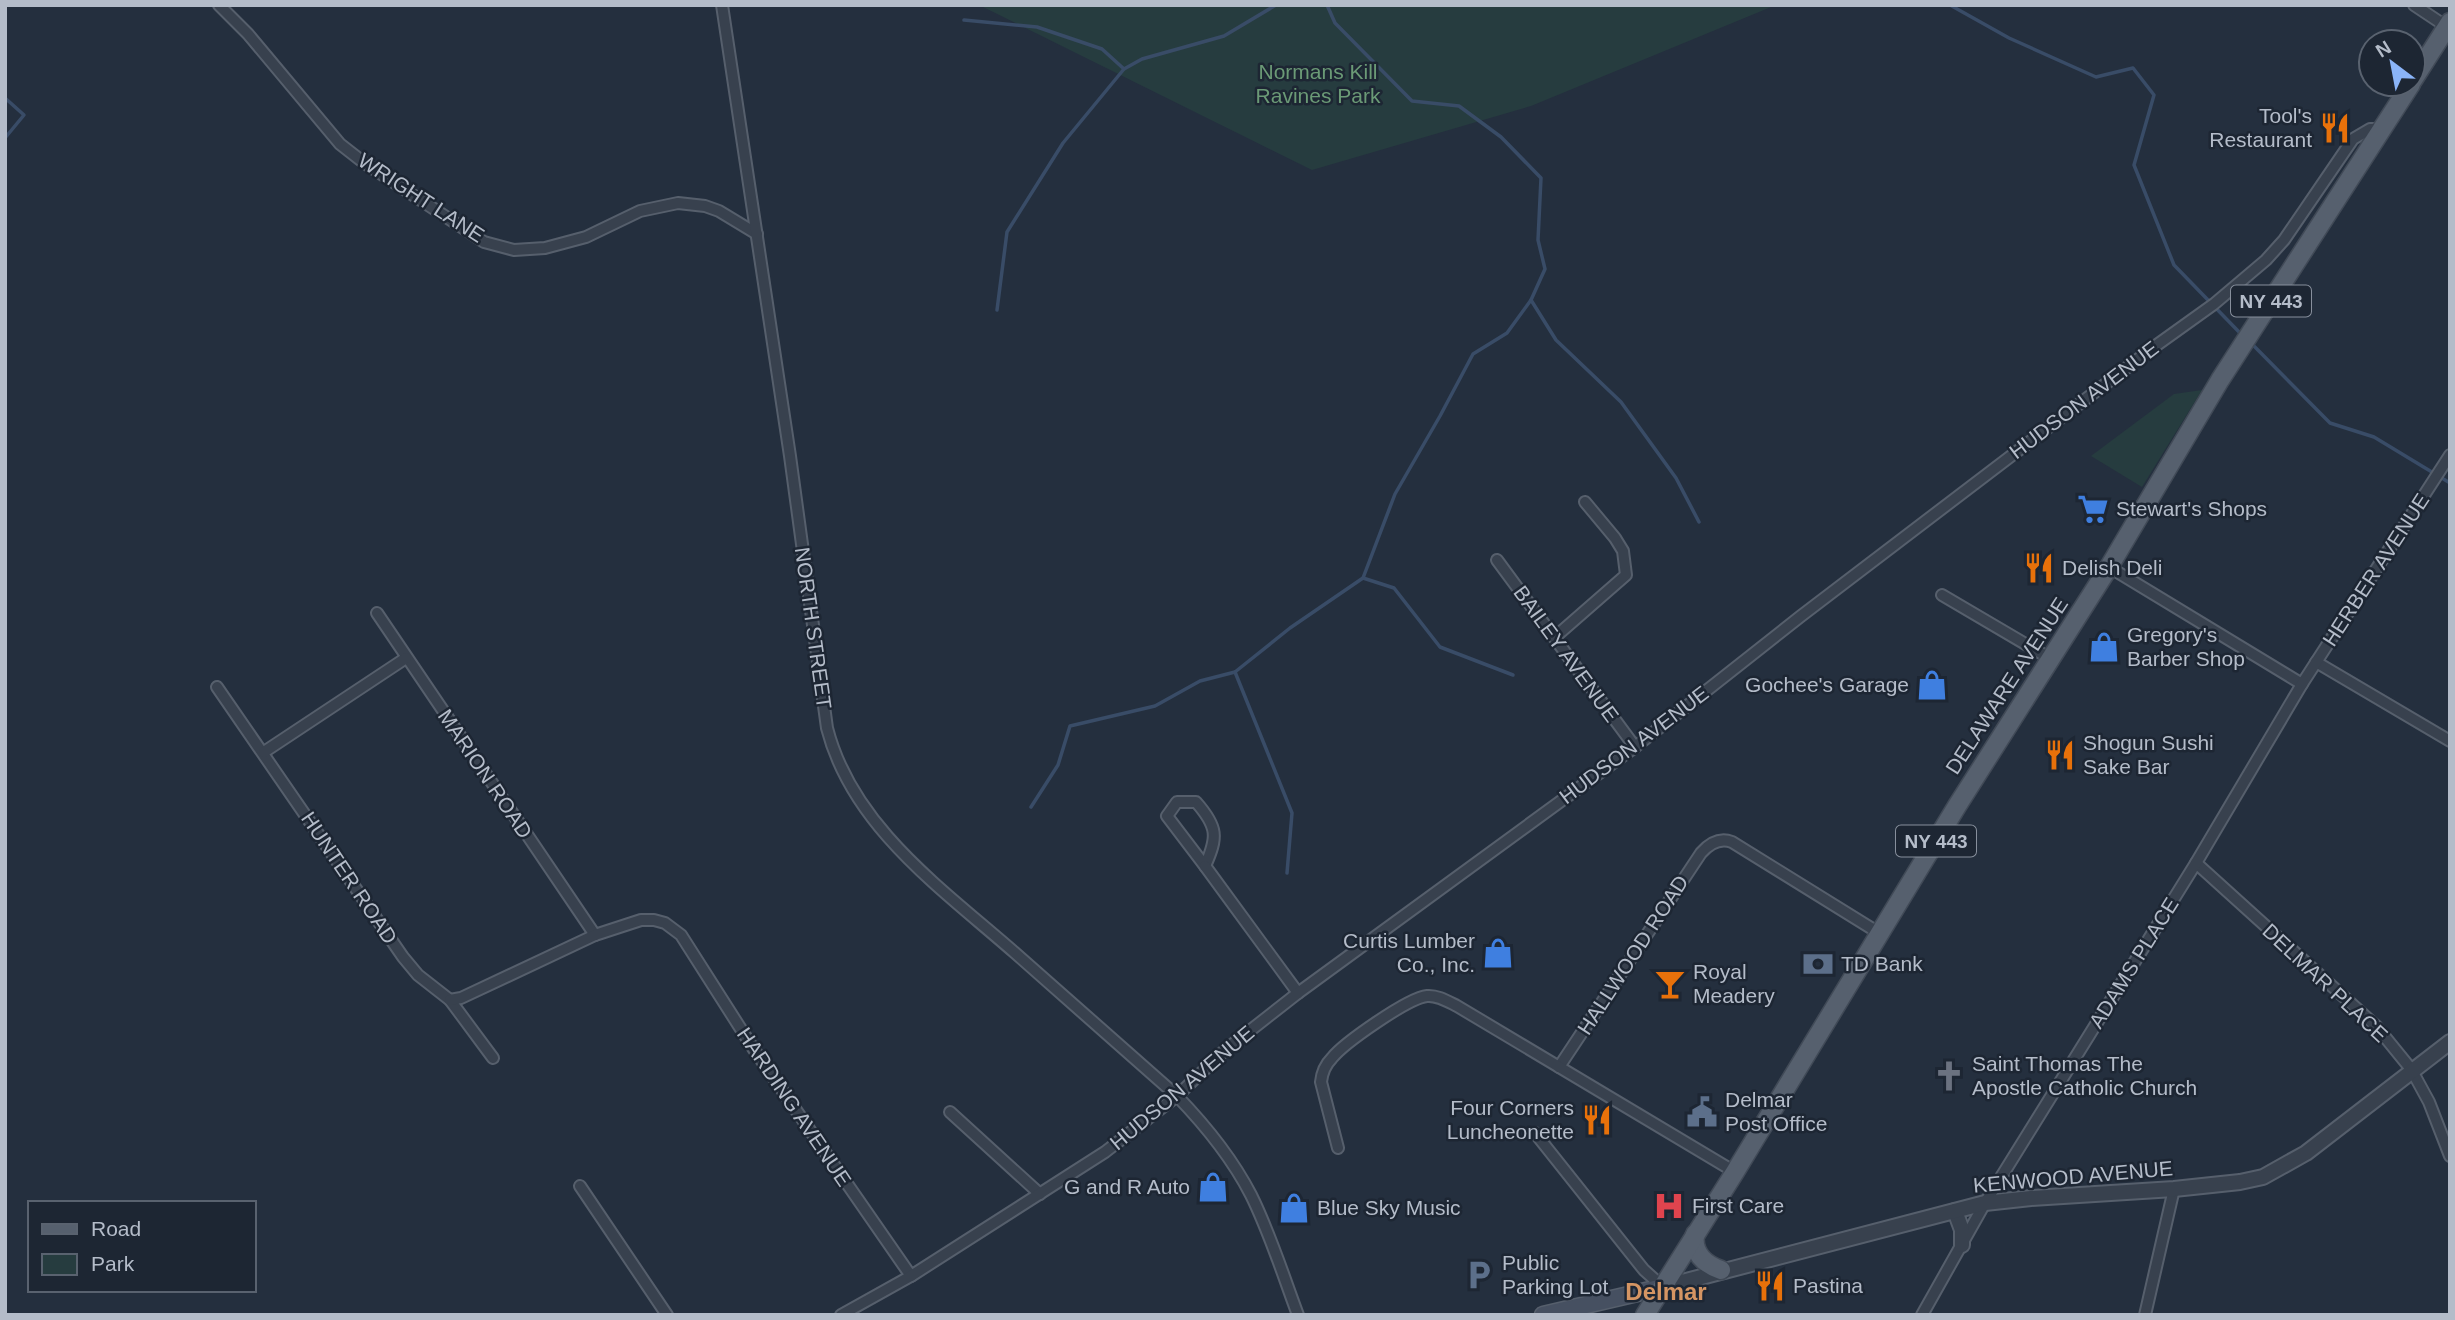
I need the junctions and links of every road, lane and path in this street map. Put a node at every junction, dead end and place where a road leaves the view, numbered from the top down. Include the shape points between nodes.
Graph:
1 (219, 5) edge
2 (722, 5) edge
3 (2414, 5) edge
4 (2448, 25) edge
5 (2427, 58) edge
6 (2402, 98) edge
7 (2382, 129) junction
8 (757, 234) junction
9 (2450, 455) edge
10 (1585, 502) dead end
11 (1497, 561) dead end
12 (2109, 567) junction
13 (1942, 594) dead end
14 (377, 614) dead end
15 (1555, 637) junction
16 (406, 658) junction
17 (2051, 659) junction
18 (2316, 662) junction
19 (2302, 684) junction
20 (217, 687) dead end
21 (2450, 741) edge
22 (1635, 747) junction
23 (264, 752) junction
24 (2196, 863) junction
25 (1205, 866) junction
26 (1879, 933) junction
27 (595, 935) junction
28 (1298, 993) junction
29 (450, 1000) junction
30 (2450, 1042) edge
31 (493, 1058) dead end
32 (1559, 1067) junction
33 (2411, 1069) junction
34 (1177, 1096) junction
35 (950, 1112) dead end
36 (1535, 1133) dead end
37 (1338, 1148) dead end
38 (2450, 1156) edge
39 (1735, 1172) junction
40 (580, 1186) dead end
41 (2174, 1189) junction
42 (1040, 1194) junction
43 (1985, 1203) junction
44 (1955, 1211) junction
45 (1695, 1234) junction
46 (1962, 1245) junction
47 (1721, 1270) junction
48 (911, 1276) junction
49 (1663, 1287) junction
50 (667, 1315) edge
51 (841, 1315) edge
52 (1298, 1315) edge
53 (1543, 1315) edge
54 (1645, 1315) edge
55 (1922, 1315) edge
56 (2145, 1315) edge

1 - 8 street, WRIGHT LANE via 340,144 484,242 514,250 545,248 586,237 640,211 678,203 719,211
2 - 8 street, NORTH STREET
3 - 4 street
4 - 5 main road, DELAWARE AVENUE / NY 443
6 - 7 main road, DELAWARE AVENUE / NY 443
7 - 12 main road, DELAWARE AVENUE / NY 443 via 2220,380
7 - 22 street, HUDSON AVENUE via 2370,129 2353,139 2284,240 2233,288 1801,615
8 - 34 street, NORTH STREET via 827,728 844,775 903,855
9 - 18 street, HERBER AVENUE
10 - 15 street via 1623,551 1626,575
11 - 15 street, BAILEY AVENUE
12 - 17 main road, DELAWARE AVENUE / NY 443
12 - 19 street
13 - 17 street
14 - 16 street, MARION ROAD
15 - 22 street, BAILEY AVENUE
16 - 23 street
16 - 27 street, MARION ROAD
17 - 26 main road, DELAWARE AVENUE / NY 443
18 - 19 street, HERBER AVENUE
18 - 21 street
19 - 24 street, ADAMS PLACE
20 - 23 street, HUNTER ROAD
22 - 28 street, HUDSON AVENUE
23 - 29 street, HUNTER ROAD via 403,957
24 - 33 street, DELMAR PLACE via 2376,1026
24 - 43 street, ADAMS PLACE
25 - 25 street via 1215,844 1211,818 1196,802 1177,802 1167,816
25 - 28 street
26 - 32 street, HALLWOOD ROAD via 1732,842 1709,845
26 - 39 main road, DELAWARE AVENUE / NY 443
27 - 29 street
27 - 48 street, HARDING AVENUE via 641,920 654,920 681,935
28 - 34 street, HUDSON AVENUE via 1224,1051
29 - 31 street, HUNTER ROAD
30 - 33 street, KENWOOD AVENUE
32 - 37 street via 1440,998 1415,999 1348,1044 1322,1072
32 - 39 street
33 - 38 street, DELMAR PLACE
33 - 41 street, KENWOOD AVENUE via 2306,1153 2263,1177
34 - 42 street, HUDSON AVENUE via 1105,1152
34 - 52 street, NORTH STREET via 1250,1192
35 - 42 street
36 - 49 street via 1644,1270
39 - 45 main road, DELAWARE AVENUE / NY 443
40 - 50 street
41 - 43 street, KENWOOD AVENUE
41 - 56 street
42 - 48 street, HUDSON AVENUE
43 - 44 street, KENWOOD AVENUE
43 - 46 street, ADAMS PLACE
44 - 46 street
44 - 47 street, KENWOOD AVENUE
45 - 47 main road via 1697,1253
45 - 49 main road, DELAWARE AVENUE / NY 443
46 - 55 street, ADAMS PLACE
47 - 49 street, KENWOOD AVENUE
48 - 51 street, HUDSON AVENUE
49 - 53 main road, KENWOOD AVENUE
49 - 54 main road, DELAWARE AVENUE / NY 443

